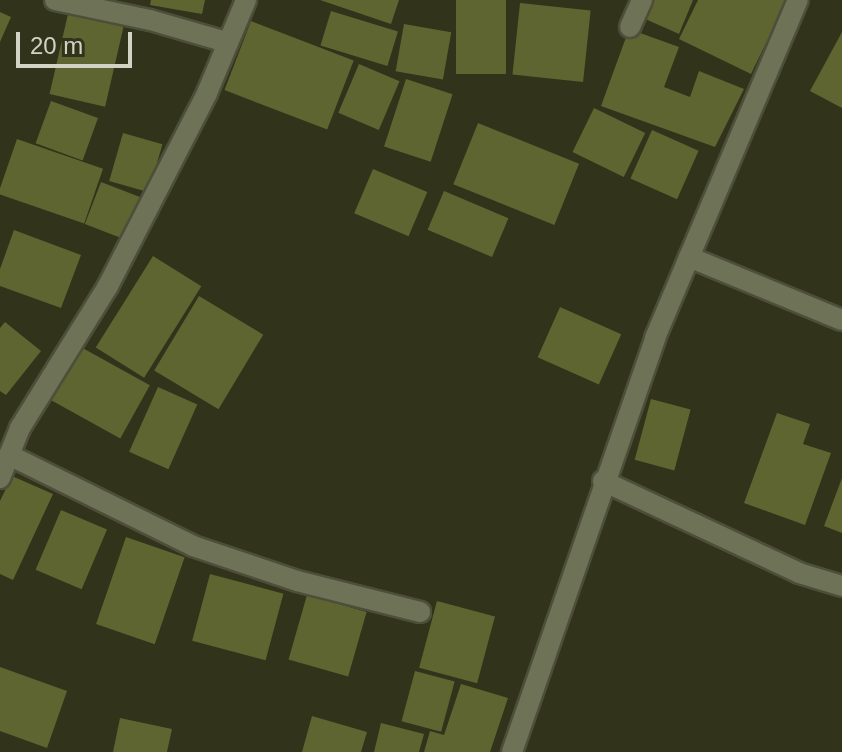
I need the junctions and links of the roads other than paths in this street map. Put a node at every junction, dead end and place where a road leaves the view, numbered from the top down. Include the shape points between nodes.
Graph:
1 (55, 0) edge
2 (246, 0) edge
3 (642, 0) edge
4 (798, 0) edge
5 (630, 27) dead end
6 (226, 42) junction
7 (689, 257) junction
8 (842, 320) edge
9 (9, 455) junction
10 (0, 478) edge
11 (603, 481) junction
12 (842, 586) edge
13 (420, 612) dead end
14 (512, 752) edge

1 - 6 street
2 - 6 street
3 - 5 street
4 - 7 street
6 - 9 street via 207,93 108,286 20,428
7 - 8 street
7 - 11 street
9 - 10 street
9 - 13 street via 193,546 297,581
11 - 12 street via 799,573
11 - 14 street

